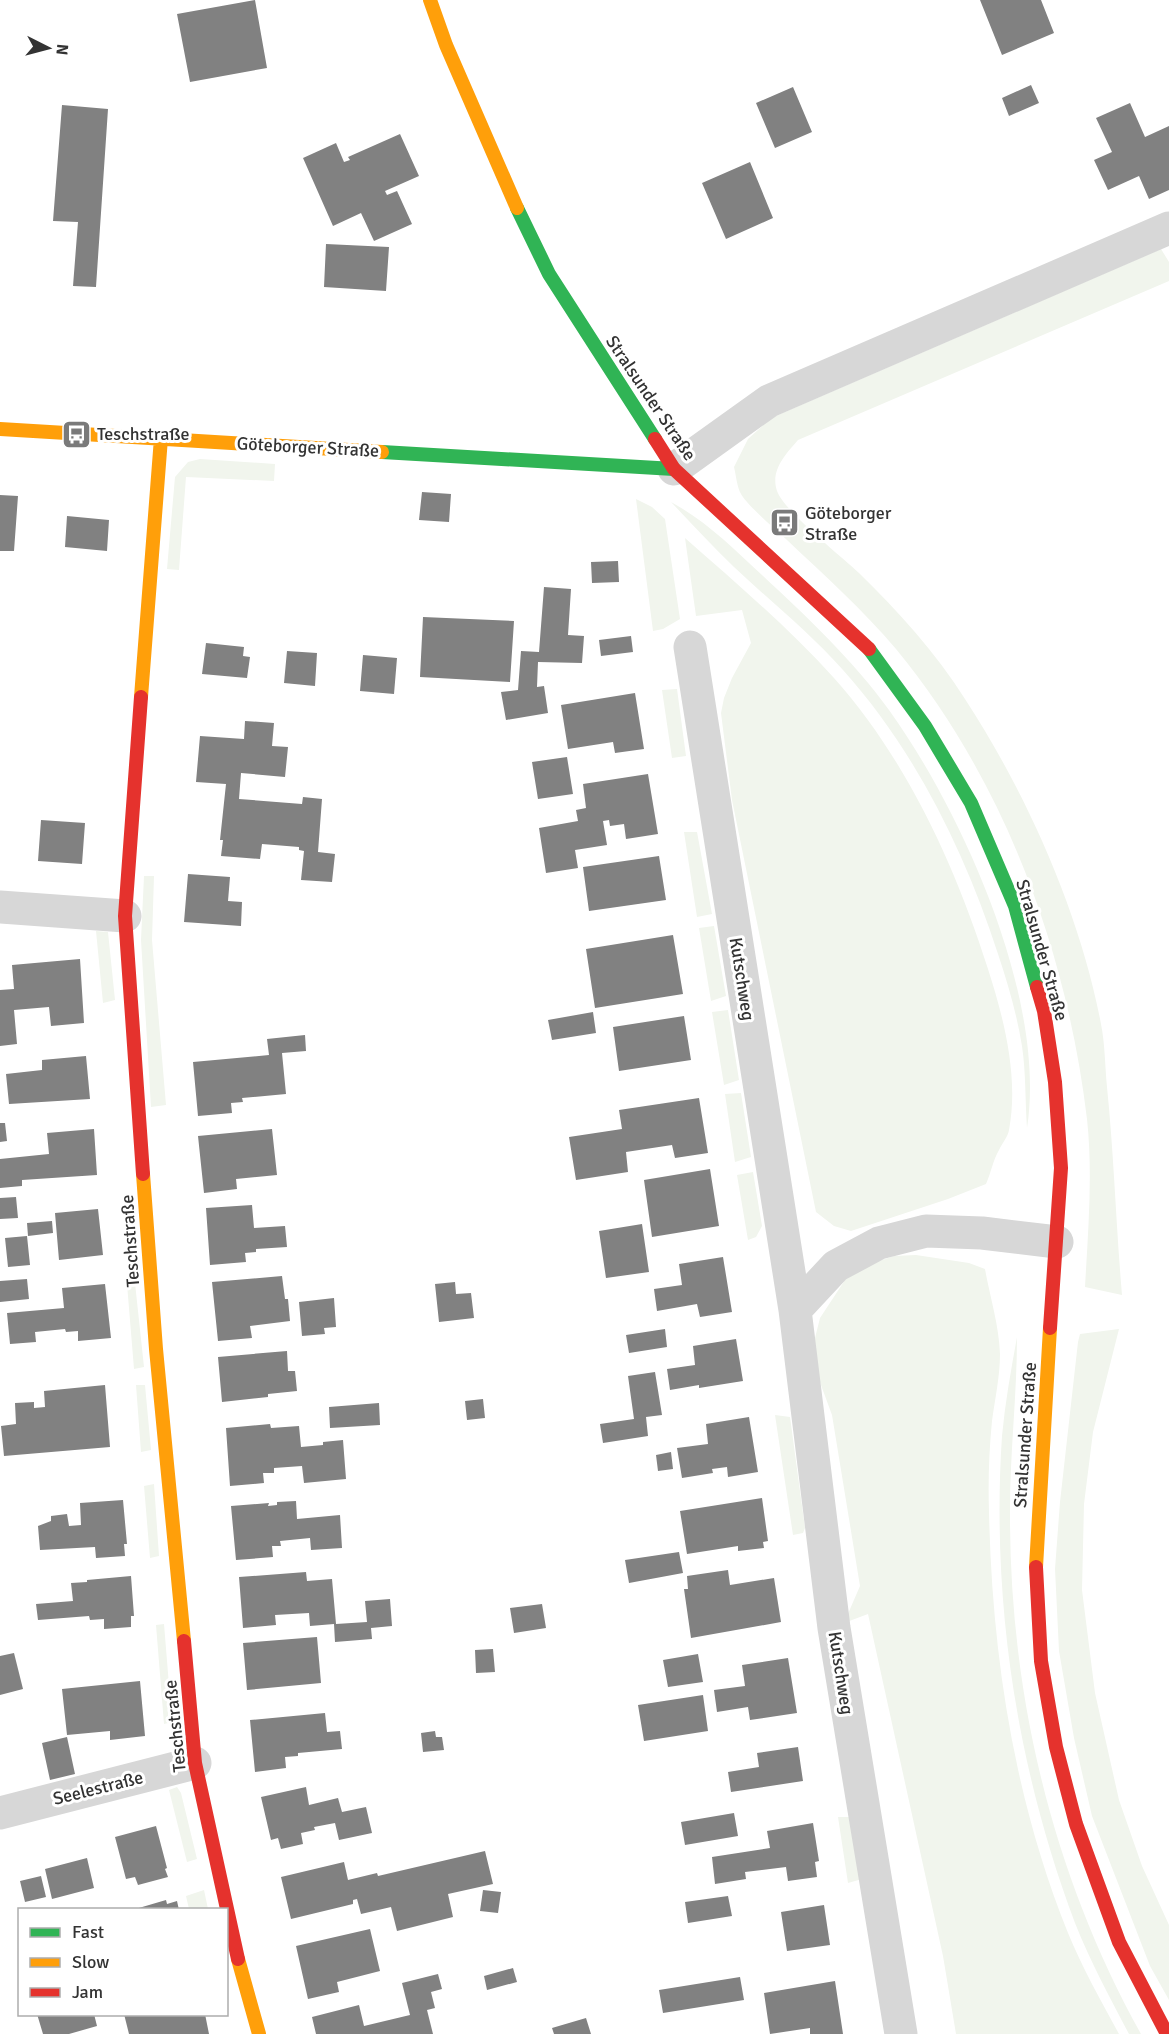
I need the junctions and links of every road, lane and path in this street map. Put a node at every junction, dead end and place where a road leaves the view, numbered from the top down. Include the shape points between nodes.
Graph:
1 (430, 0) edge
2 (1169, 228) edge
3 (0, 429) edge
4 (161, 438) junction
5 (674, 469) junction
6 (690, 648) dead end
7 (0, 907) edge
8 (125, 916) junction
9 (1057, 1242) junction
10 (795, 1310) junction
11 (195, 1763) junction
12 (0, 1813) edge
13 (227, 1908) edge
14 (228, 1914) edge
15 (259, 2034) edge
16 (901, 2034) edge
17 (1167, 2034) edge

1 - 5 street, Stralsunder Straße via 504,182 549,274
2 - 5 street via 769,401
3 - 4 street, Göteborger Straße
4 - 5 street, Göteborger Straße
4 - 8 street, Teschstraße
5 - 9 street, Stralsunder Straße via 867,647 925,726 971,803 1015,906 1044,1011 1055,1082 1061,1168
6 - 10 street, Kutschweg
7 - 8 street
8 - 11 street, Teschstraße via 156,1349
9 - 10 street via 926,1231 879,1243 836,1266
9 - 17 street, Stralsunder Straße via 1035,1579 1041,1661 1056,1747 1076,1824 1119,1942
10 - 16 street, Kutschweg via 834,1628
11 - 12 street, Seelestraße
11 - 13 street, Teschstraße
14 - 15 street, Teschstraße

